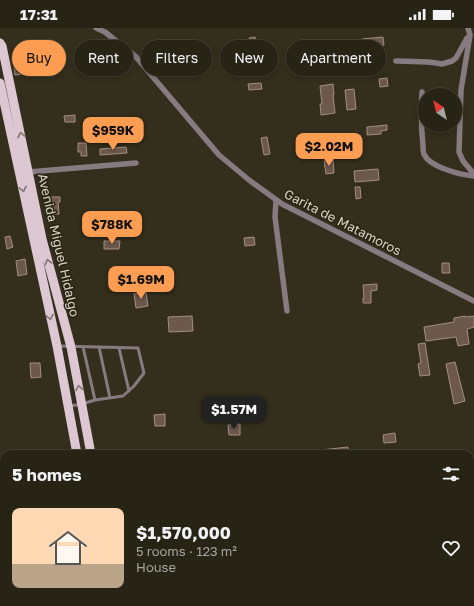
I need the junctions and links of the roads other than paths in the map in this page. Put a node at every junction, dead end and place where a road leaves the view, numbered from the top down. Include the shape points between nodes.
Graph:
1 (96, 28) edge
2 (468, 28) edge
3 (104, 30) edge
4 (470, 35) junction
5 (0, 43) edge
6 (396, 61) dead end
7 (0, 83) edge
8 (421, 132) edge
9 (20, 154) junction
10 (136, 163) dead end
11 (28, 172) junction
12 (473, 174) edge
13 (276, 200) junction
14 (38, 240) junction
15 (474, 301) edge
16 (287, 311) dead end
17 (57, 346) junction
18 (71, 347) junction
19 (83, 347) junction
20 (99, 347) junction
21 (119, 348) junction
22 (129, 391) junction
23 (110, 398) junction
24 (95, 400) junction
25 (82, 404) junction
26 (69, 406) junction
27 (77, 450) edge
28 (90, 450) edge

1 - 3 street, Garita de Matamoros
2 - 4 street
3 - 13 street, Garita de Matamoros via 136,57 219,155
4 - 6 street via 452,62 436,64
4 - 12 street via 461,90 459,152
9 -> 5 main road, Avenida Miguel Hidalgo
7 - 9 main road, Avenida Miguel Hidalgo
8 - 12 street via 424,154 430,162 463,175
9 - 11 main road, Avenida Miguel Hidalgo
9 -> 14 main road, Avenida Miguel Hidalgo
10 - 11 street
11 - 14 main road, Avenida Miguel Hidalgo
13 - 15 street, Garita de Matamoros
13 - 16 street via 275,217
14 -> 17 main road, Avenida Miguel Hidalgo
18 -> 14 main road, Avenida Miguel Hidalgo
17 - 18 lane
17 - 26 main road, Avenida Miguel Hidalgo
18 - 19 lane
25 -> 18 main road, Avenida Miguel Hidalgo
19 - 20 lane
19 - 24 lane
20 - 21 lane
20 - 23 lane
21 - 22 lane
21 - 22 lane via 138,348 144,373
22 - 23 lane via 123,396
23 - 24 lane
24 - 25 lane
25 - 26 lane
25 - 28 main road, Avenida Miguel Hidalgo
26 - 27 main road, Avenida Miguel Hidalgo

